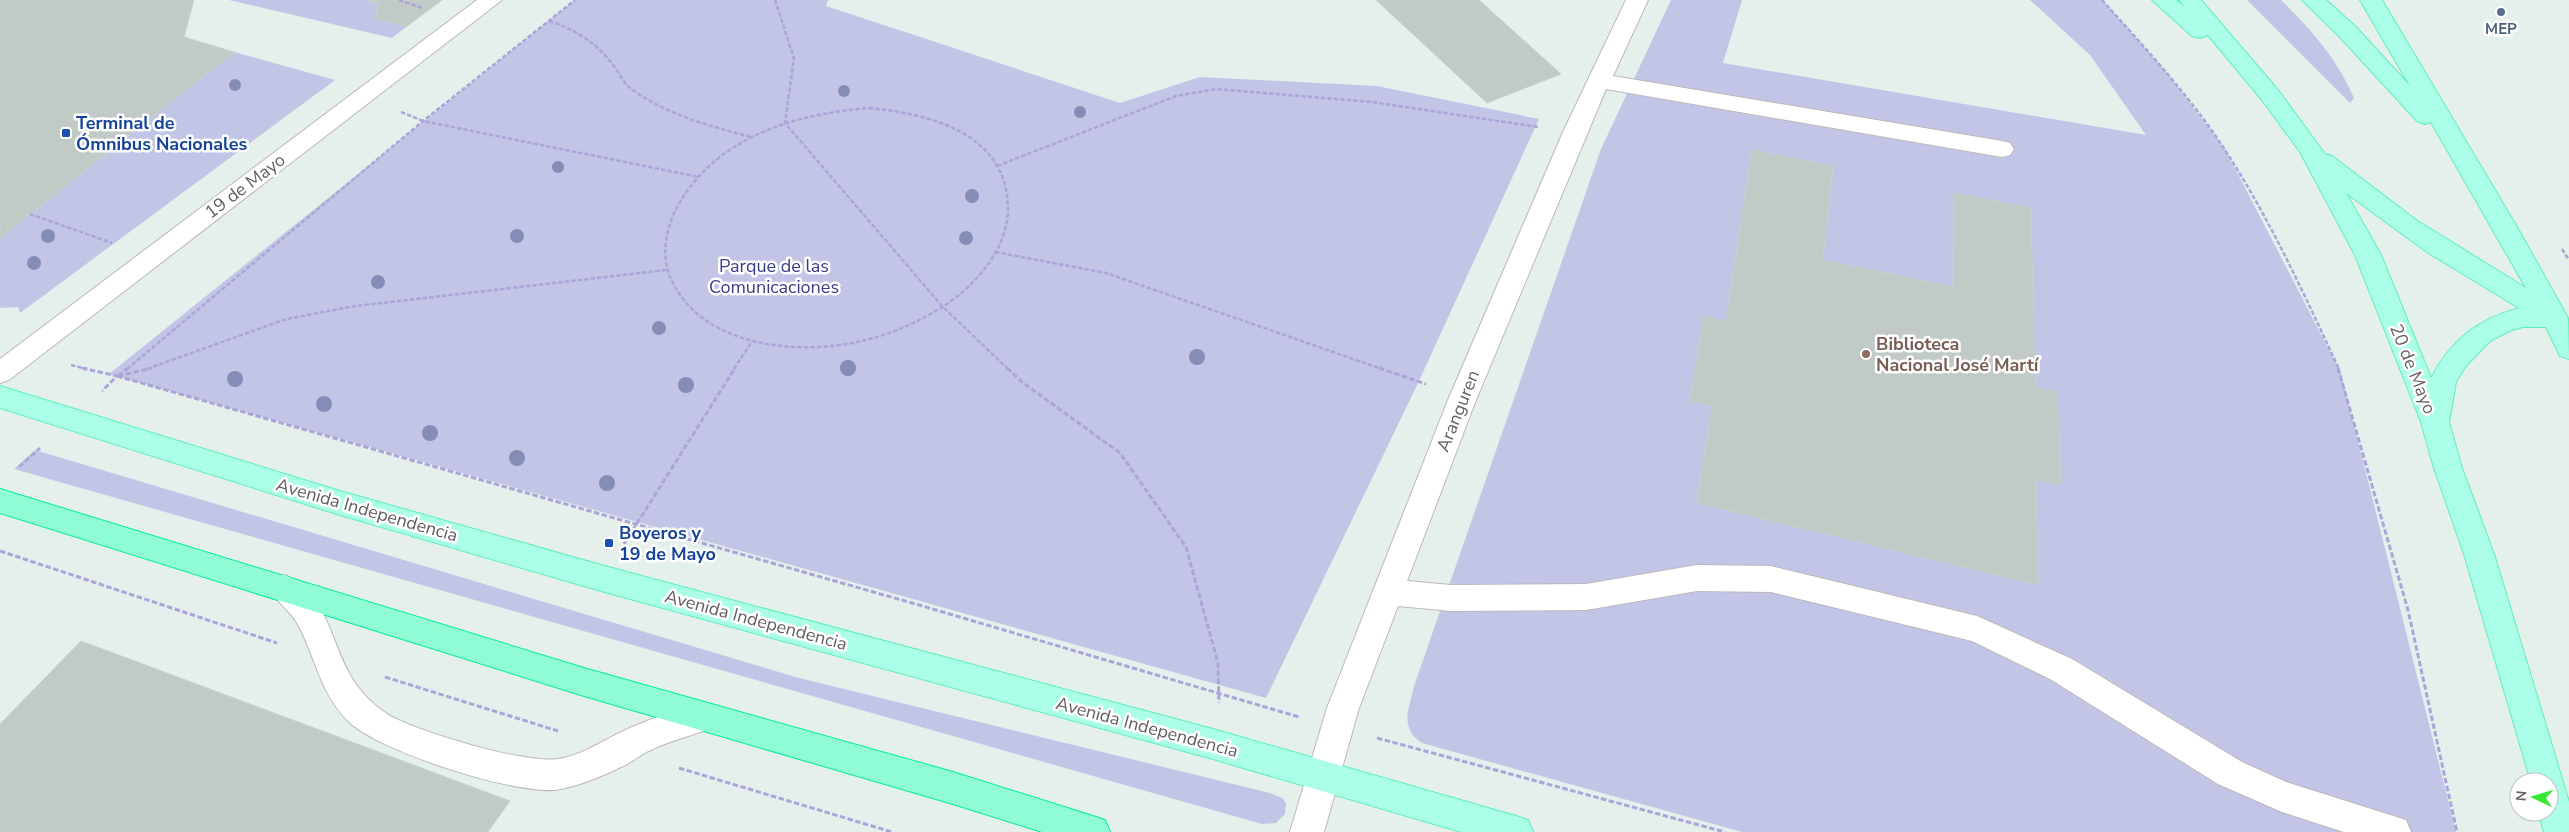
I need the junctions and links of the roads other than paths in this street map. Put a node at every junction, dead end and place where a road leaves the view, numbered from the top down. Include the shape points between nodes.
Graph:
1 (491, 0) edge
2 (1637, 0) edge
3 (2163, 0) edge
4 (2190, 0) edge
5 (2313, 0) edge
6 (2371, 0) edge
7 (2244, 67) junction
8 (1600, 81) junction
9 (2002, 149) dead end
10 (2310, 149) junction
11 (2466, 161) junction
12 (2562, 319) edge
13 (2569, 349) edge
14 (0, 373) edge
15 (0, 396) edge
16 (2435, 422) junction
17 (0, 501) edge
18 (284, 588) junction
19 (1386, 592) junction
20 (704, 716) junction
21 (2543, 772) edge
22 (1324, 777) junction
23 (1093, 832) edge
24 (1307, 832) edge
25 (1516, 832) edge
26 (2394, 832) edge

1 - 14 street, 19 de Mayo
2 - 8 street, Aranguren
3 - 7 main road
4 - 7 main road, 20 de Mayo
5 - 11 main road via 2347,31
6 - 11 main road
7 - 10 main road, 20 de Mayo via 2270,95
8 - 9 street
8 - 19 street, Aranguren via 1575,132 1462,400
10 - 12 main road via 2347,182 2449,256
10 - 16 main road, 20 de Mayo via 2368,255
11 - 12 main road
12 - 13 main road
12 - 16 main road via 2524,317 2501,323 2481,334 2456,360 2443,380
15 - 22 main road, Avenida Independencia via 340,503
16 - 21 main road, 20 de Mayo via 2448,468 2480,554
17 - 18 highway
18 - 20 highway
18 - 20 street via 308,614 337,683 358,711 382,728 493,766 536,775 560,774 611,756 641,738
19 - 22 street, Aranguren via 1337,727
19 - 26 street via 1451,598 1586,597 1697,578 1770,579 1976,629 2061,669 2230,773 2282,796
20 - 23 highway
22 - 24 street, Aranguren
22 - 25 main road, Avenida Independencia

